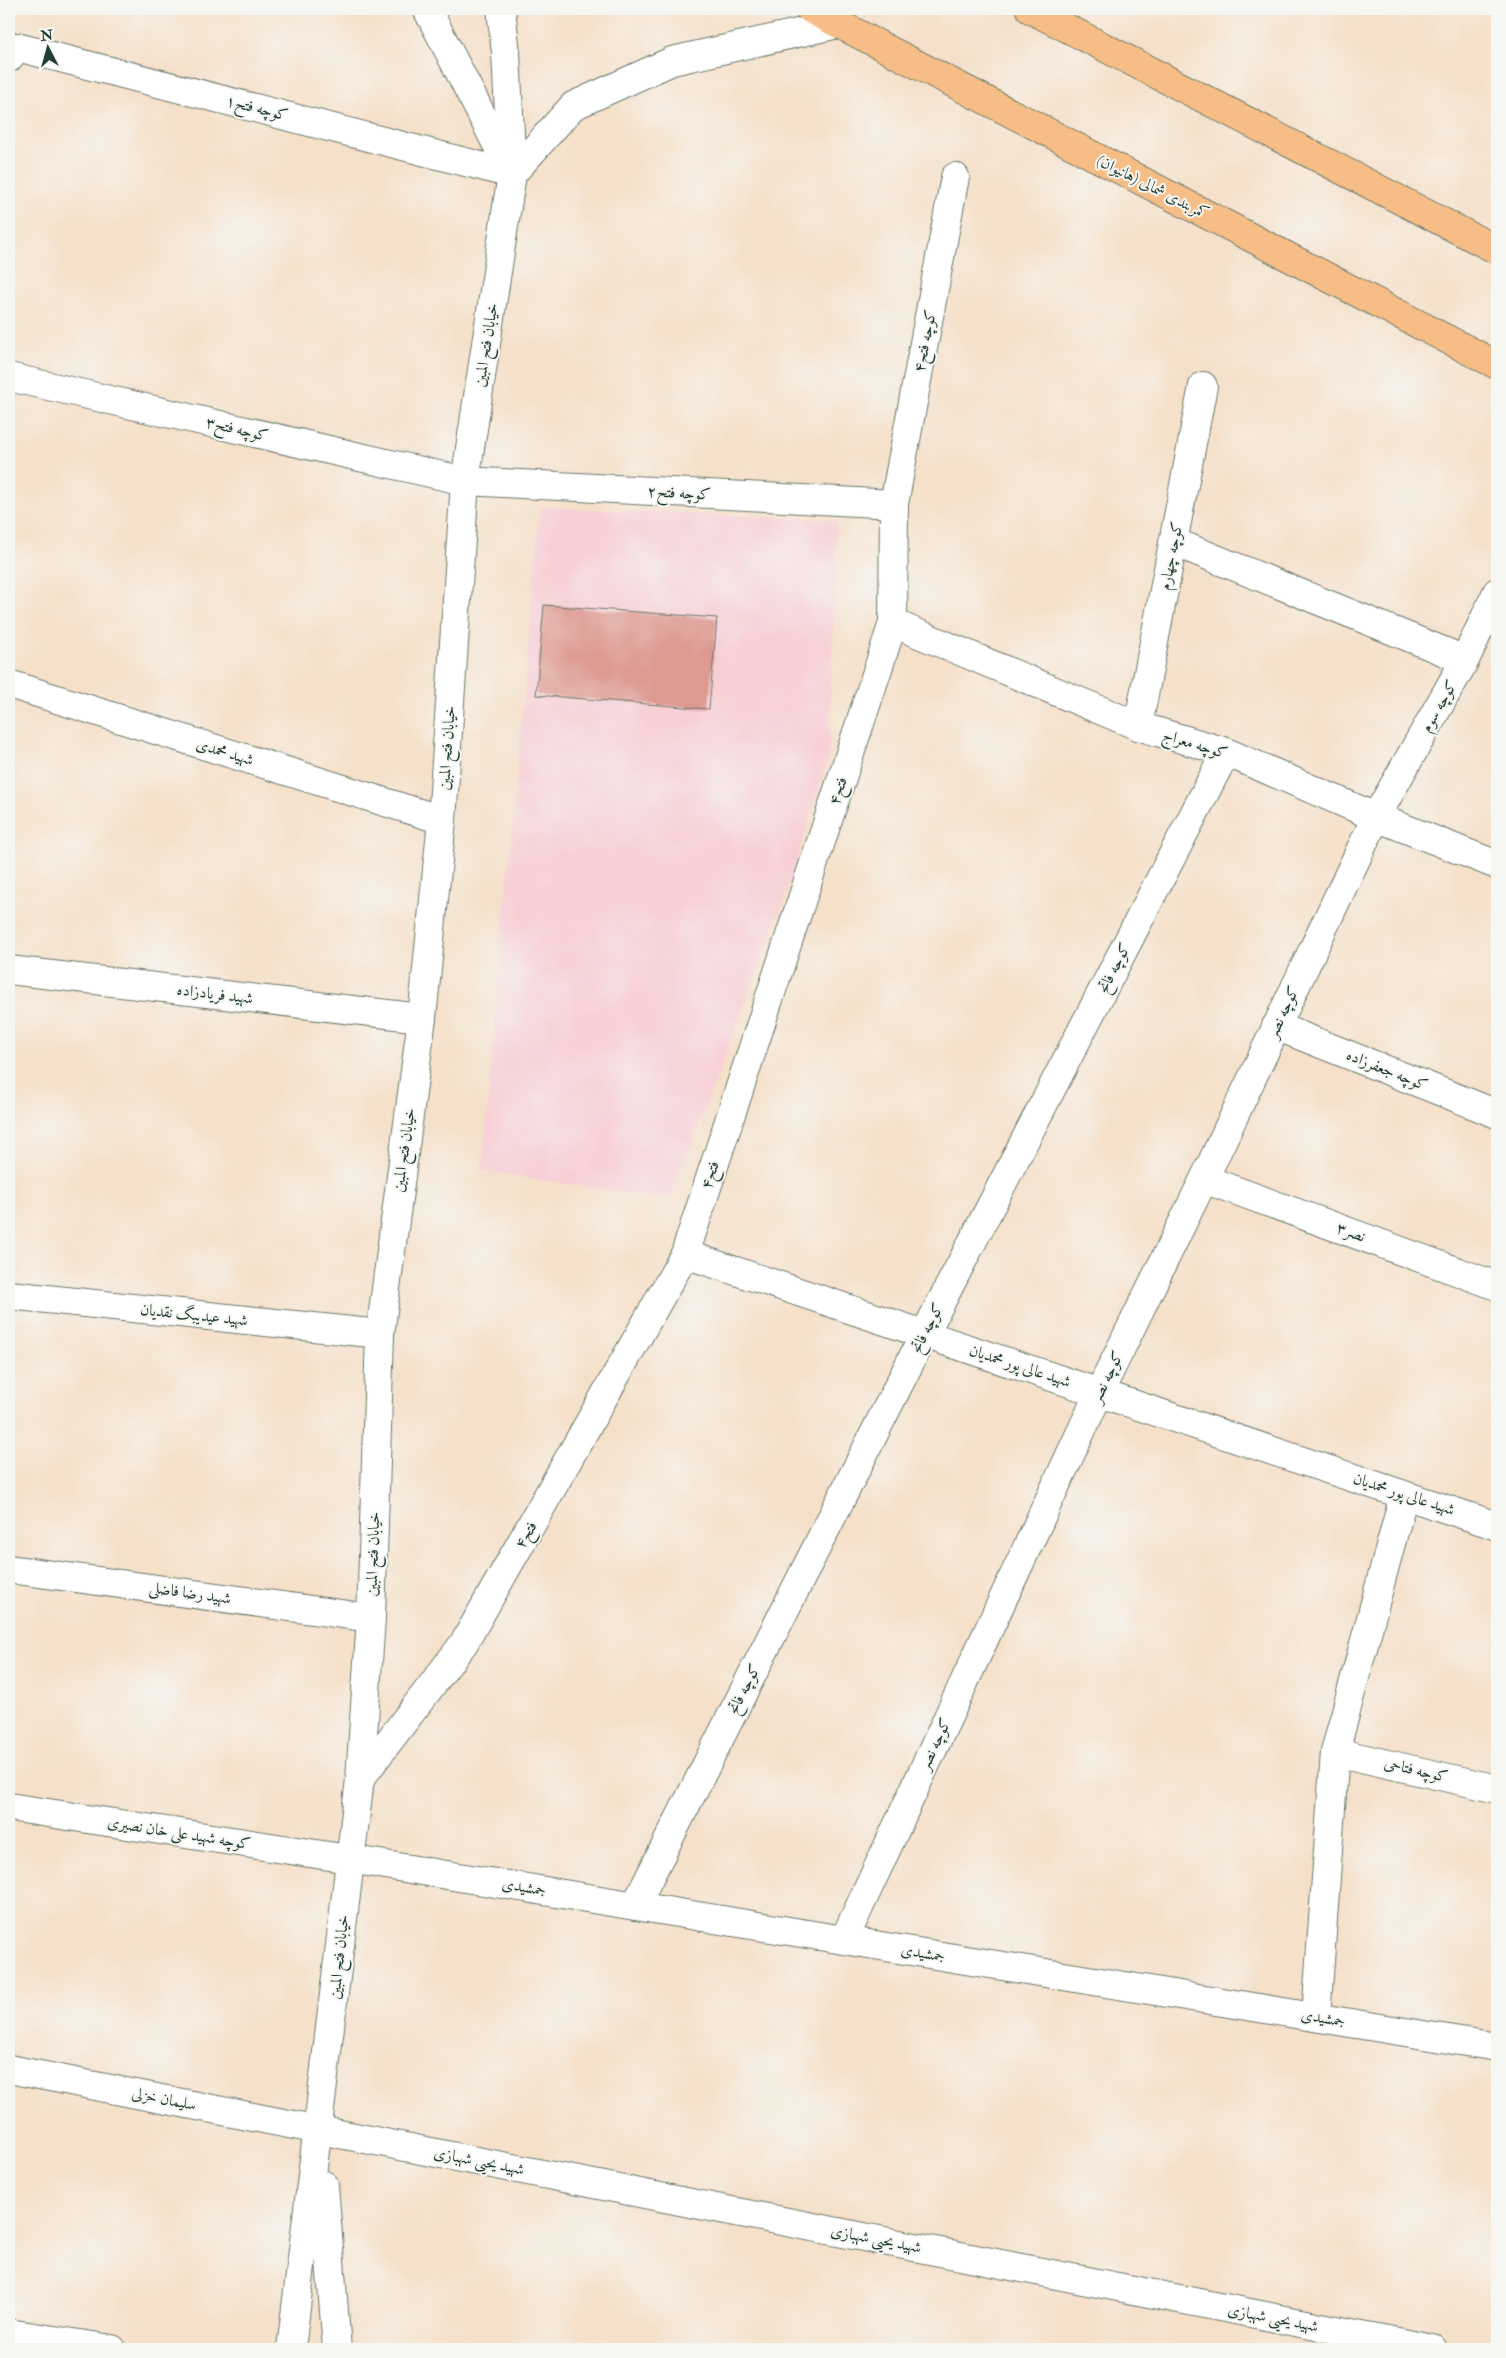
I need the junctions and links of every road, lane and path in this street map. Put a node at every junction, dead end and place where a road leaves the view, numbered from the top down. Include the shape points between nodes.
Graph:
1 (427, 9) edge
2 (501, 9) edge
3 (810, 9) edge
4 (1030, 9) edge
5 (842, 16) edge
6 (9, 58) edge
7 (512, 174) junction
8 (955, 177) dead end
9 (1497, 250) edge
10 (1497, 365) edge
11 (9, 377) edge
12 (1203, 386) dead end
13 (465, 482) junction
14 (894, 504) junction
15 (1174, 542) junction
16 (1497, 592) edge
17 (893, 623) junction
18 (1465, 660) junction
19 (9, 684) edge
20 (1138, 726) junction
21 (1226, 752) junction
22 (1376, 817) junction
23 (442, 820) junction
24 (1497, 865) edge
25 (9, 970) edge
26 (422, 1018) junction
27 (1276, 1026) junction
28 (1497, 1114) edge
29 (1204, 1179) junction
30 (684, 1254) junction
31 (1497, 1286) edge
32 (9, 1295) edge
33 (380, 1334) junction
34 (924, 1334) junction
35 (1099, 1393) junction
36 (1404, 1494) junction
37 (1497, 1526) edge
38 (9, 1569) edge
39 (371, 1618) junction
40 (1334, 1752) junction
41 (360, 1779) junction
42 (1497, 1789) edge
43 (9, 1808) edge
44 (349, 1859) junction
45 (635, 1906) junction
46 (844, 1940) junction
47 (1316, 2017) junction
48 (1497, 2046) edge
49 (9, 2069) edge
50 (319, 2129) junction
51 (9, 2333) edge
52 (112, 2349) edge
53 (291, 2349) edge
54 (337, 2349) edge
55 (1433, 2349) edge

1 - 7 street
2 - 7 street, خیابان فتح المبین
3 - 5 main road, کمربندی شمالی (هانیوان)
4 - 9 main road
5 - 7 street via 672,61 573,106
5 - 10 main road, کمربندی شمالی (هانیوان)
6 - 7 street, کوچه فتح۱ via 16,47
7 - 13 street, خیابان فتح المبین
8 - 14 street, کوچه فتح۴
11 - 13 street, کوچه فتح۳
12 - 15 street, کوچه چهارم
13 - 14 street, کوچه فتح۲
13 - 23 street, خیابان فتح المبین
14 - 17 street, فتح۴
15 - 18 street
15 - 20 street, کوچه چهارم
16 - 18 street, کوچه سوم
17 - 20 street, کوچه معراج
17 - 30 street, فتح۴
18 - 22 street, کوچه سوم
19 - 23 street, شهید محمدی
20 - 21 street, کوچه معراج
21 - 22 street, کوچه معراج
21 - 34 street, کوچه فاتح
22 - 24 street, کوچه معراج
22 - 27 street, کوچه نصر
23 - 26 street, خیابان فتح المبین
25 - 26 street, شهید فریادزاده
26 - 33 street, خیابان فتح المبین
27 - 28 street, کوچه جعفرزاده
27 - 29 street, کوچه نصر
29 - 31 street, نصر۳
29 - 35 street, کوچه نصر
30 - 34 street, شهید عالی پور محمدیان
30 - 41 street, فتح۴ via 464,1643
32 - 33 street, شهید عیدیبگ نقدیان
33 - 39 street, خیابان فتح المبین
34 - 35 street, شهید عالی پور محمدیان
34 - 45 street, کوچه فاتح
35 - 36 street, شهید عالی پور محمدیان
35 - 46 street, کوچه نصر
36 - 37 street, شهید عالی پور محمدیان
36 - 40 street
38 - 39 street, شهید رضا فاضلی
39 - 41 street, خیابان فتح المبین
40 - 42 street, کوچه فتاحی
40 - 47 street
41 - 44 street, خیابان فتح المبین
43 - 44 street, کوچه شهید علی خان نصیری
44 - 45 street, جمشیدی
44 - 50 street, خیابان فتح المبین
45 - 46 street, جمشیدی
46 - 47 street, جمشیدی
47 - 48 street, جمشیدی
49 - 50 street, سلیمان خزلی
50 - 53 street, خیابان فتح المبین
50 - 54 street, خیابان فتح المبین
50 - 55 street, شهید یحیی شهبازی
51 - 52 street

